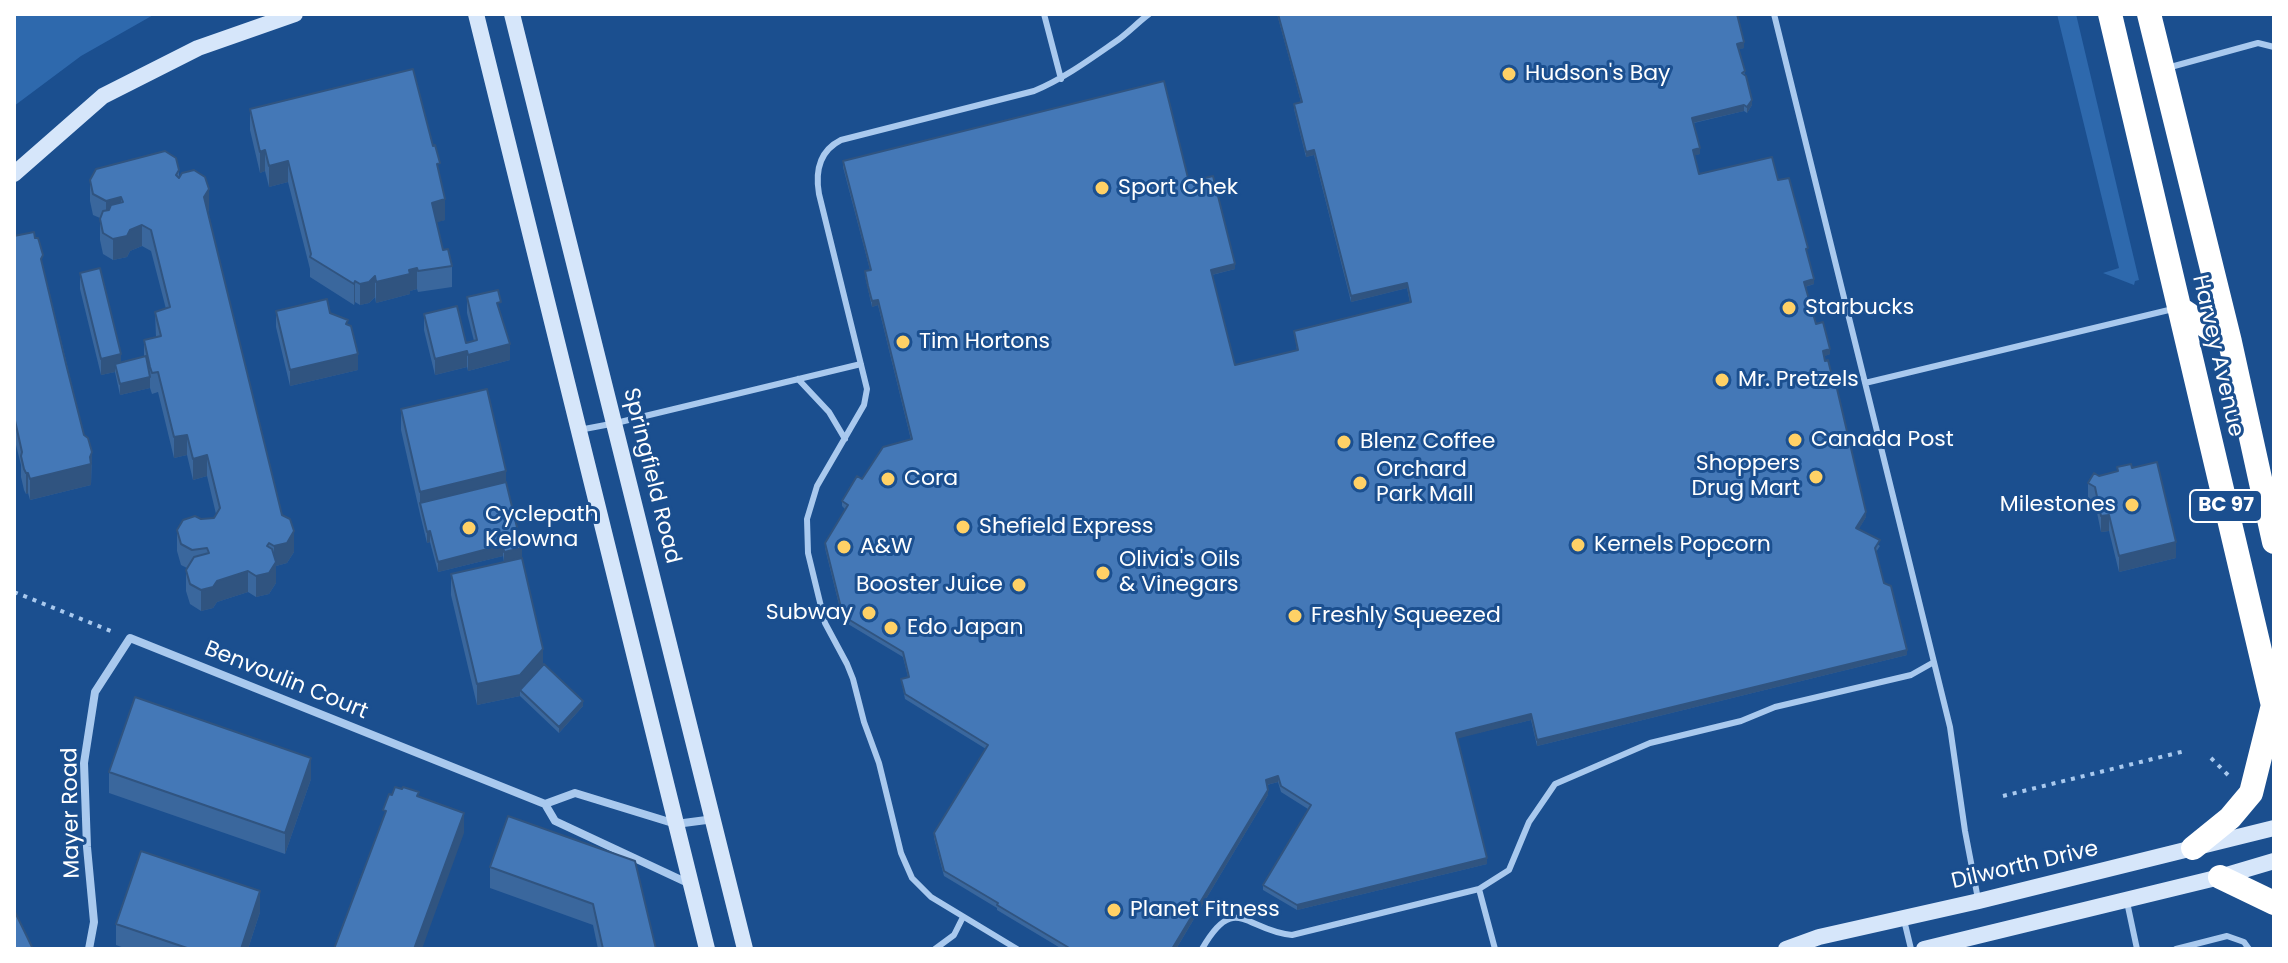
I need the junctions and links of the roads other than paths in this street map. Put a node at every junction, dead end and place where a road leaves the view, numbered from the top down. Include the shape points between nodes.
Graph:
1 (295, 14) edge
2 (476, 14) edge
3 (512, 14) edge
4 (1044, 14) edge
5 (1149, 14) edge
6 (1774, 14) edge
7 (2110, 14) edge
8 (2149, 14) edge
9 (2274, 47) edge
10 (2164, 69) junction
11 (1061, 79) junction
12 (14, 174) edge
13 (2179, 308) junction
14 (2230, 342) junction
15 (861, 364) junction
16 (798, 379) junction
17 (1865, 383) junction
18 (616, 423) junction
19 (579, 430) junction
20 (845, 439) junction
21 (2274, 542) edge
22 (130, 638) joint
23 (1934, 662) junction
24 (2273, 708) edge
25 (545, 804) junction
26 (714, 819) junction
27 (676, 824) junction
28 (2274, 828) edge
29 (2193, 848) junction
30 (2274, 861) edge
31 (2220, 877) junction
32 (690, 884) junction
33 (1479, 889) junction
34 (2126, 899) junction
35 (1979, 901) junction
36 (2274, 903) edge
37 (963, 917) junction
38 (1903, 917) junction
39 (89, 949) edge
40 (707, 949) edge
41 (745, 949) edge
42 (935, 949) edge
43 (1017, 949) edge
44 (1202, 949) edge
45 (1495, 949) edge
46 (1786, 949) edge
47 (1911, 949) edge
48 (1924, 949) edge
49 (2137, 949) edge
50 (2176, 949) edge
51 (2249, 949) edge

1 - 12 main road via 198,48 103,96
2 - 19 main road
3 - 18 main road, Springfield Road
4 - 11 lane
5 - 11 lane
6 - 17 lane
7 - 13 highway, Harvey Avenue / BC 97
8 - 10 highway, Harvey Avenue / BC 97
9 - 10 lane via 2258,43
10 - 14 highway, Harvey Avenue / BC 97
11 - 15 lane via 1034,91 852,136 826,150 817,170 819,194
13 - 14 highway
13 - 17 lane
13 - 24 highway, Harvey Avenue / BC 97
14 - 21 highway, Harvey Avenue / BC 97
15 - 16 lane
15 - 20 lane via 867,395
16 - 18 lane
16 - 20 lane via 829,412
17 - 23 lane
18 - 19 lane
18 - 26 main road, Springfield Road
19 - 27 main road
20 - 37 lane via 809,507 806,542 825,623 853,679 906,866 919,887
22 - 25 street, Benvoulin Court
22 - 39 street, Mayer Road via 95,692 84,763 94,922
23 - 33 lane via 1911,675 1650,743 1555,784 1529,822 1509,870
23 - 35 lane
24 - 29 highway via 2251,793
25 - 27 street via 575,793
25 - 32 street, Benvoulin Court via 555,821
26 - 27 street
26 - 41 main road, Springfield Road
27 - 32 main road
28 - 29 main road, Dilworth Drive
29 - 35 main road, Dilworth Drive
30 - 31 main road
31 - 34 main road
31 - 36 highway
32 - 40 main road
33 - 44 lane via 1292,935 1244,918 1228,919 1212,931
33 - 45 lane
34 - 48 main road
34 - 49 lane
35 - 38 main road, Dilworth Drive
37 - 42 lane via 954,935
37 - 43 lane
38 - 46 main road, Dilworth Drive
38 - 47 lane
50 - 51 lane via 2227,936

